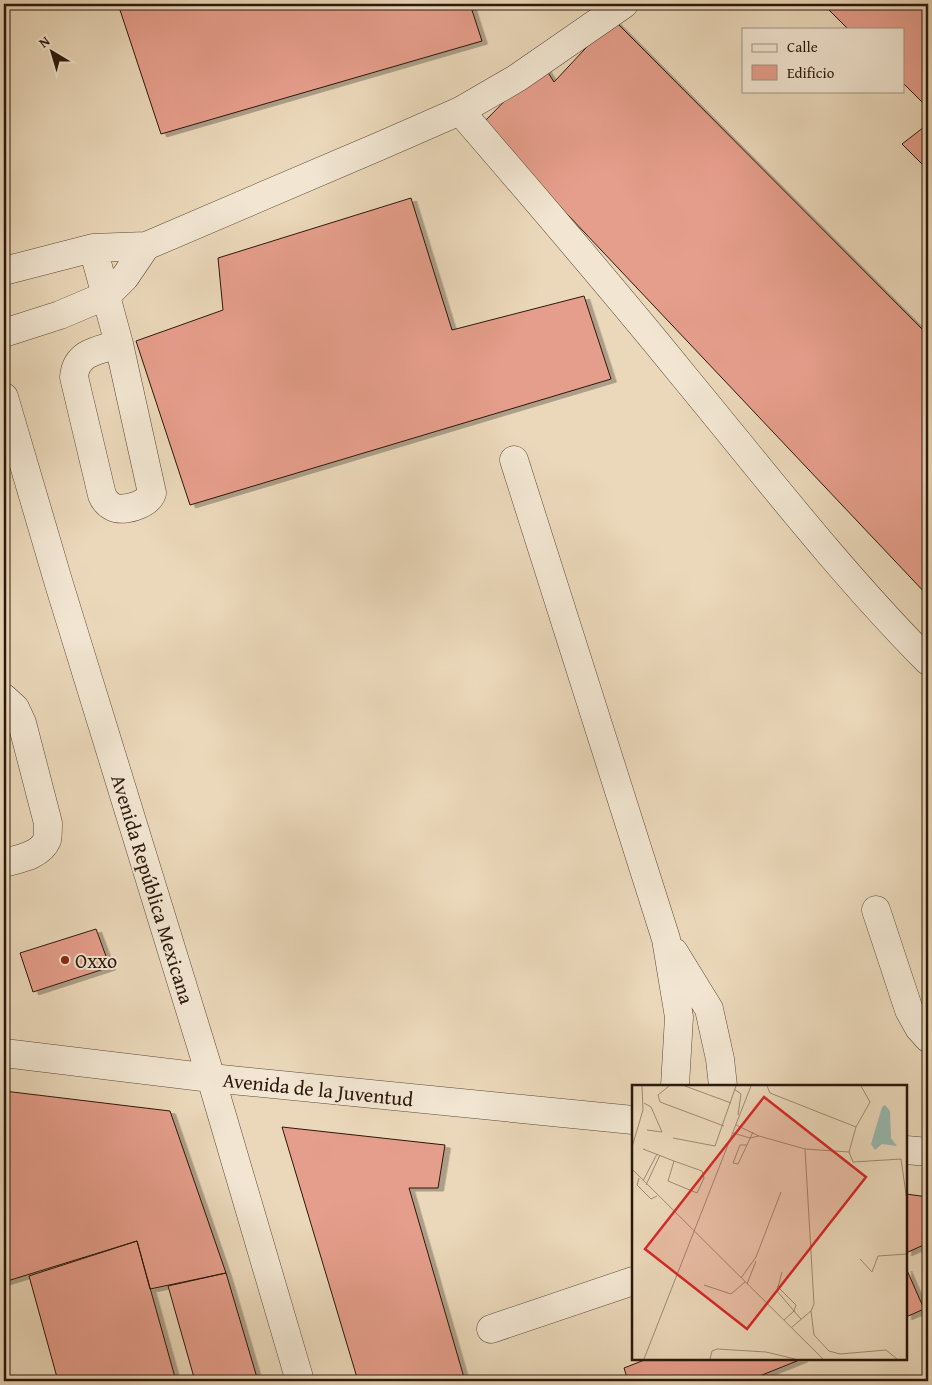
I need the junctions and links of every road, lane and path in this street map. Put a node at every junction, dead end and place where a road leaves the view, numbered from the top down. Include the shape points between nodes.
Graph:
1 (624, 4) edge
2 (460, 111) junction
3 (146, 246) junction
4 (93, 248) junction
5 (4, 271) edge
6 (106, 295) junction
7 (4, 333) edge
8 (119, 344) junction
9 (4, 397) edge
10 (514, 460) dead end
11 (928, 661) edge
12 (4, 698) edge
13 (4, 863) edge
14 (876, 910) dead end
15 (666, 939) junction
16 (919, 1011) edge
17 (928, 1038) edge
18 (4, 1053) edge
19 (211, 1078) junction
20 (675, 1085) edge
21 (723, 1085) edge
22 (632, 1120) edge
23 (907, 1150) edge
24 (928, 1152) edge
25 (632, 1281) edge
26 (491, 1329) dead end
27 (300, 1381) edge

1 - 2 street via 517,78
2 - 3 street
2 - 11 street via 581,252 817,540
3 - 4 street
3 - 6 street via 125,277
4 - 5 street
4 - 6 street
6 - 7 street via 60,315
6 - 8 street
8 - 8 street via 152,493 150,499 141,505 118,509 109,505 102,495 74,377 83,357
9 - 19 street, Avenida República Mexicana
10 - 15 street
12 - 13 street via 15,708 22,723 48,823 47,839 40,849
14 - 16 street
15 - 20 street via 679,1017
15 - 21 street via 709,1009
16 - 17 street via 920,1028
18 - 19 street, Avenida de la Juventud
19 - 22 street, Avenida de la Juventud
19 - 27 street, Avenida República Mexicana
23 - 24 street
25 - 26 street

